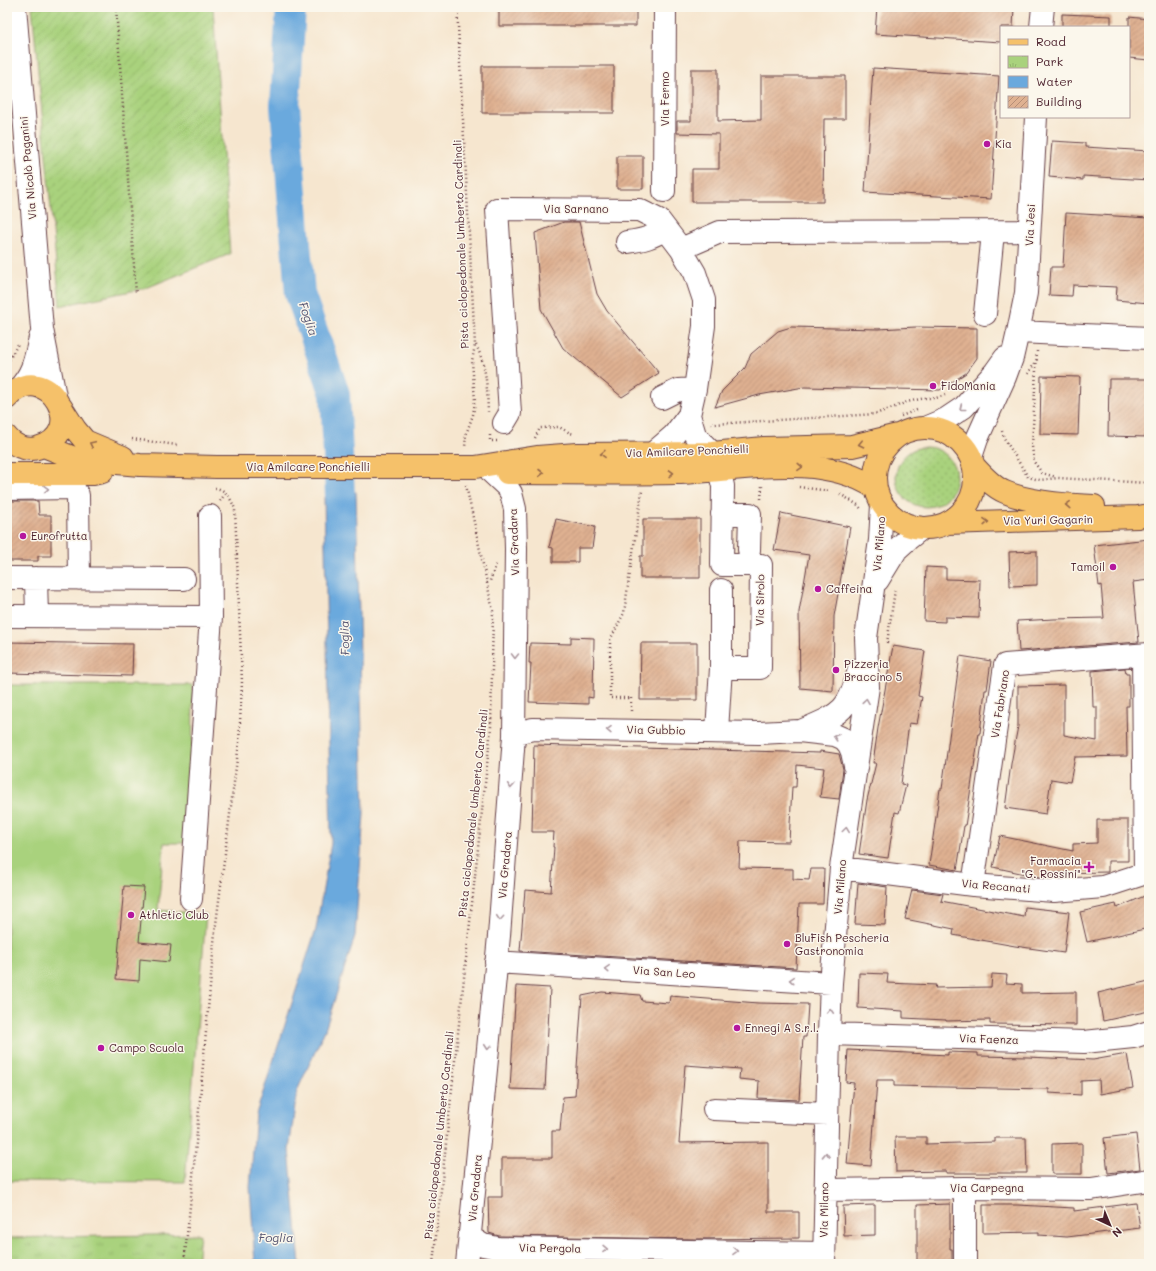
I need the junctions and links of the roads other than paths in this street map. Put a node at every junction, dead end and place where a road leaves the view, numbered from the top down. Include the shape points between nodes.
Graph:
1 (15, 7) edge
2 (665, 7) edge
3 (1043, 7) edge
4 (1041, 26) edge
5 (1036, 118) edge
6 (664, 191) dead end
7 (666, 229) junction
8 (1029, 231) junction
9 (993, 232) junction
10 (628, 242) dead end
11 (681, 249) junction
12 (985, 314) dead end
13 (42, 329) junction
14 (1018, 332) junction
15 (1149, 338) edge
16 (695, 389) junction
17 (13, 393) edge
18 (662, 398) dead end
19 (58, 402) junction
20 (700, 418) junction
21 (924, 419) junction
22 (504, 423) dead end
23 (898, 426) junction
24 (10, 444) edge
25 (44, 446) junction
26 (652, 454) junction
27 (716, 461) junction
28 (973, 462) junction
29 (140, 464) junction
30 (474, 468) junction
31 (7, 474) edge
32 (7, 489) edge
33 (873, 501) junction
34 (1149, 506) edge
35 (722, 514) junction
36 (1149, 515) edge
37 (210, 516) dead end
38 (947, 523) junction
39 (922, 528) junction
40 (750, 550) dead end
41 (7, 578) edge
42 (36, 578) junction
43 (79, 578) junction
44 (184, 579) dead end
45 (875, 584) junction
46 (721, 590) dead end
47 (7, 616) edge
48 (37, 616) junction
49 (211, 617) junction
50 (866, 638) junction
51 (1146, 655) edge
52 (721, 668) junction
53 (717, 731) junction
54 (799, 731) junction
55 (514, 736) junction
56 (855, 767) junction
57 (841, 868) junction
58 (1147, 873) edge
59 (973, 885) junction
60 (191, 899) dead end
61 (496, 962) junction
62 (831, 983) junction
63 (1149, 1032) edge
64 (829, 1034) junction
65 (714, 1109) dead end
66 (827, 1114) junction
67 (1149, 1180) edge
68 (965, 1188) junction
69 (825, 1190) junction
70 (470, 1237) junction
71 (824, 1258) edge
72 (467, 1264) edge
73 (964, 1264) edge

1 - 13 street, Via Nicolò Paganini
2 - 6 street, Via Fermo
3 - 4 street
5 - 8 street, Via Jesi
7 - 10 street via 644,240
7 - 11 street, Via Sarnano
7 - 22 street, Via Sarnano via 659,220 639,210 497,209 510,413
8 - 9 street
8 - 14 street, Via Jesi via 1026,293
9 - 11 street via 720,232
9 - 12 street
11 - 16 street, Via Sarnano via 695,273 704,300 704,326
13 - 17 street, Via Nicolò Paganini via 34,366 27,379
13 - 19 street, Via Nicolò Paganini
14 - 15 street
14 -> 21 street, Via Jesi via 994,372 964,407 946,419
14 - 28 street, Via Jesi via 1005,378 977,439
16 - 18 street via 678,390
16 - 20 street, Via Sarnano
17 - 19 main road via 28,386 38,387 47,390
19 - 25 main road via 63,416 62,425 52,441
29 -> 19 main road, Via Amilcare Ponchielli via 85,440
20 - 26 street, Via Sarnano
20 - 27 street, Via Sarnano via 695,435
21 - 23 main road via 912,429
21 - 28 main road via 961,442
23 -> 27 main road, Via Amilcare Ponchielli via 852,446 764,448
23 - 33 main road via 879,458 874,478
24 - 25 main road, Via Amilcare Ponchielli via 26,448
25 - 29 main road, Via Amilcare Ponchielli via 74,458
26 - 27 main road, Via Amilcare Ponchielli
26 -> 30 main road, Via Amilcare Ponchielli via 577,454
30 -> 27 main road, Via Amilcare Ponchielli via 647,473
27 -> 33 main road, Via Amilcare Ponchielli via 828,469 846,473 866,481
27 - 35 street, Via Sirolo via 723,486
34 -> 28 main road, Via Yuri Gagarin via 1064,505 1027,499 1004,492 988,480
28 - 38 main road via 976,478 971,499 957,517
29 - 30 main road, Via Amilcare Ponchielli, bridge via 217,467
29 - 31 main road via 93,474
30 -> 55 street, Via Gradara via 507,486 515,509
32 -> 43 street via 73,488 78,495
33 - 39 main road via 900,521
33 - 45 street, Via Milano via 880,540
35 - 40 street via 750,514
35 - 52 street, Via Sirolo via 722,565 761,565 760,668
38 -> 36 main road, Via Yuri Gagarin
37 - 49 street
38 - 39 main road
39 - 45 street, Via Milano via 897,549
41 - 42 street
42 - 43 street
42 - 48 street
43 - 44 street
45 - 50 street, Via Milano
46 - 52 street
47 - 48 street
48 - 49 street
49 - 60 street
50 - 54 street, Via Gubbio via 850,698 832,718
56 -> 50 street, Via Milano via 868,687
51 - 58 street
51 - 59 street, Via Fabriano via 1005,665
52 - 53 street
53 - 54 street, Via Gubbio
53 -> 55 street, Via Gubbio via 533,729
56 -> 54 street, Via Gubbio via 852,752 844,739 835,735
55 -> 61 street, Via Gradara
57 -> 56 street, Via Milano
57 - 59 street, Via Recanati
57 - 62 street, Via Milano
58 - 59 street, Via Recanati via 1103,887 1054,891
62 -> 61 street, Via San Leo
61 -> 70 street, Via Gradara
64 -> 62 street, Via Milano
63 - 64 street, Via Faenza via 1133,1037 1084,1042
64 - 66 street, Via Milano
65 - 66 street
69 -> 66 street, Via Milano
67 - 68 street, Via Carpegna via 1091,1189
68 - 69 street, Via Carpegna
68 - 73 street
69 - 71 street, Via Milano
70 -> 71 street, Via Pergola via 483,1245 498,1248
70 - 72 street, Via Gradara

